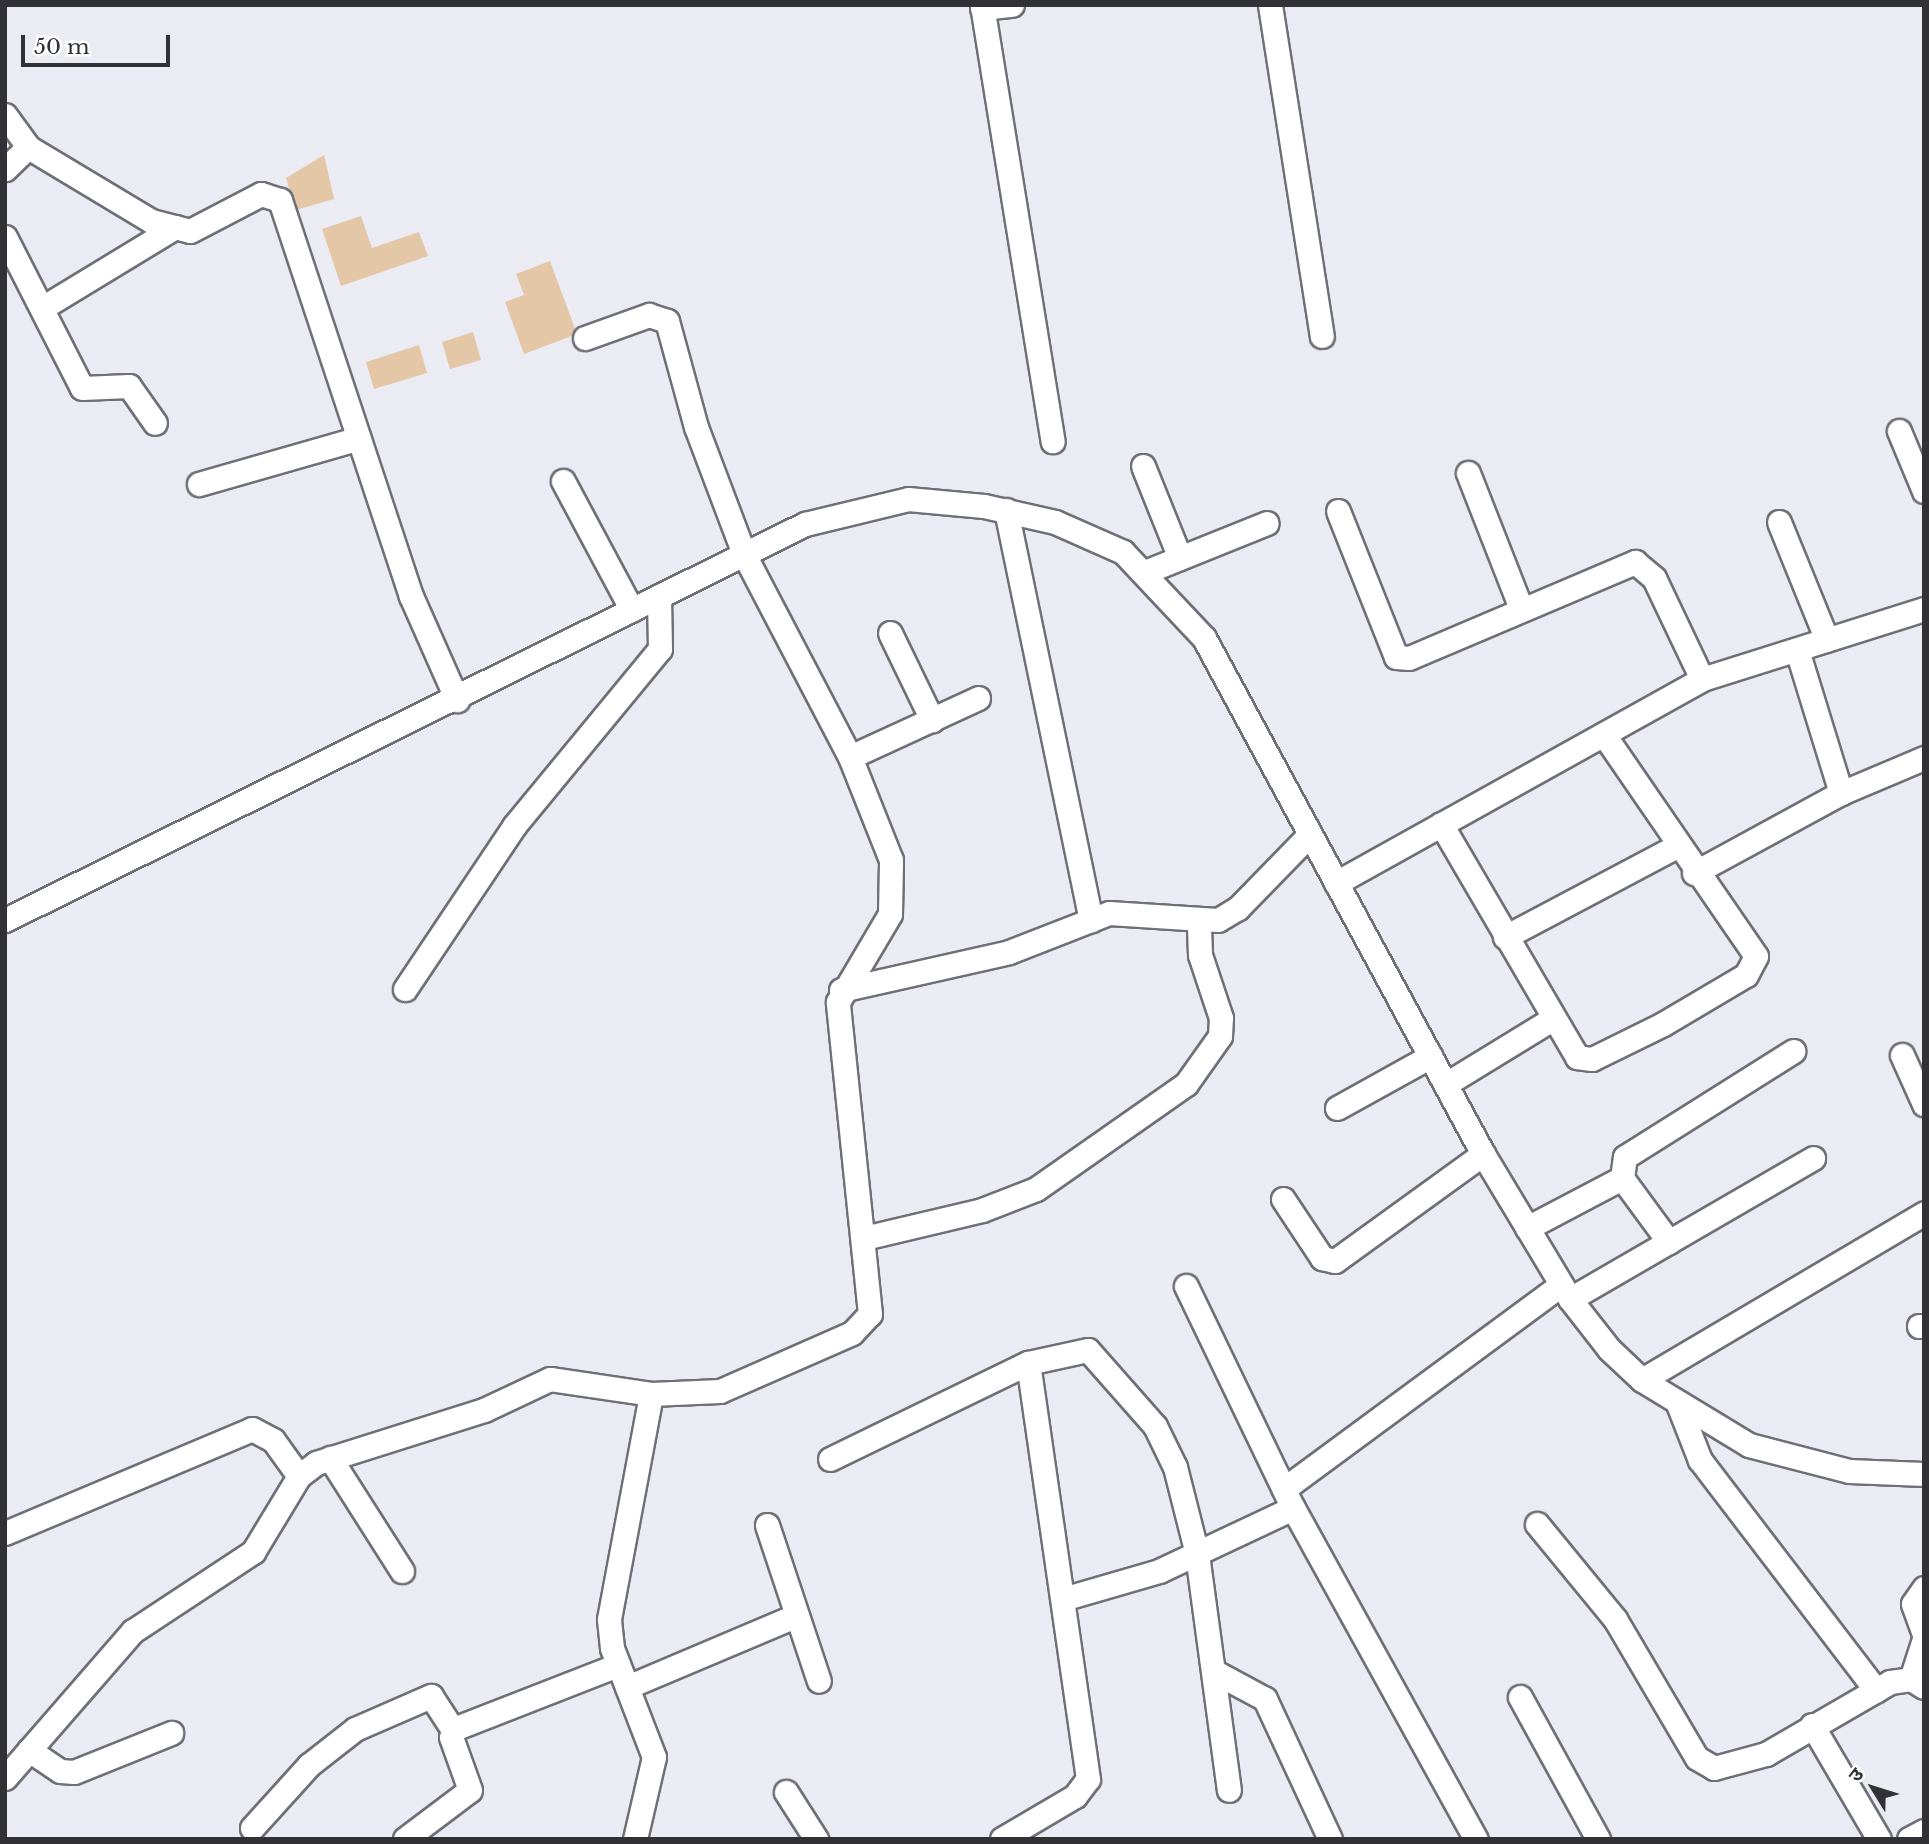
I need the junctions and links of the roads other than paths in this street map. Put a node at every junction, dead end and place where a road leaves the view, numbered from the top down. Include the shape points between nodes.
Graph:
1 (1013, 5) edge
2 (1270, 5) edge
3 (982, 6) edge
4 (5, 115) edge
5 (28, 147) junction
6 (5, 169) edge
7 (175, 227) junction
8 (5, 237) edge
9 (41, 308) junction
10 (1322, 336) dead end
11 (585, 338) dead end
12 (155, 423) dead end
13 (1899, 431) dead end
14 (359, 438) junction
15 (1053, 441) dead end
16 (1143, 466) dead end
17 (1468, 473) dead end
18 (563, 481) dead end
19 (199, 484) dead end
20 (1924, 491) edge
21 (1006, 510) junction
22 (1338, 511) dead end
23 (1779, 522) dead end
24 (1267, 523) dead end
25 (744, 554) junction
26 (1180, 558) junction
27 (1145, 572) junction
28 (659, 596) junction
29 (1521, 608) junction
30 (1924, 609) edge
31 (632, 610) junction
32 (890, 633) dead end
33 (1827, 640) junction
34 (1797, 650) junction
35 (1702, 679) junction
36 (978, 698) dead end
37 (457, 699) junction
38 (932, 720) junction
39 (1604, 735) junction
40 (850, 757) junction
41 (1924, 758) edge
42 (1841, 793) junction
43 (1441, 824) junction
44 (1310, 834) junction
45 (1677, 846) junction
46 (1694, 873) junction
47 (1336, 883) junction
48 (5, 920) edge
49 (1091, 920) junction
50 (1199, 922) junction
51 (1506, 937) junction
52 (405, 989) dead end
53 (841, 990) junction
54 (1552, 1019) junction
55 (1793, 1051) dead end
56 (1902, 1055) dead end
57 (1430, 1056) junction
58 (1446, 1084) junction
59 (1924, 1104) edge
60 (1337, 1108) dead end
61 (1483, 1154) junction
62 (1813, 1158) dead end
63 (1622, 1178) junction
64 (1283, 1199) dead end
65 (1924, 1213) edge
66 (1527, 1228) junction
67 (864, 1238) junction
68 (1669, 1242) junction
69 (1186, 1286) dead end
70 (1565, 1292) junction
71 (1028, 1363) junction
72 (1642, 1380) junction
73 (651, 1395) junction
74 (1678, 1404) junction
75 (331, 1458) junction
76 (830, 1459) dead end
77 (1924, 1474) edge
78 (299, 1476) junction
79 (1289, 1498) junction
80 (1537, 1524) dead end
81 (767, 1525) dead end
82 (5, 1533) edge
83 (1197, 1554) junction
84 (402, 1571) dead end
85 (1924, 1588) edge
86 (1066, 1598) junction
87 (795, 1616) junction
88 (1924, 1637) edge
89 (618, 1665) junction
90 (1213, 1671) junction
91 (819, 1681) dead end
92 (1917, 1683) edge
93 (627, 1687) junction
94 (1876, 1690) junction
95 (1520, 1697) dead end
96 (1812, 1725) junction
97 (453, 1730) junction
98 (171, 1733) dead end
99 (29, 1750) junction
100 (5, 1778) edge
101 (1229, 1790) dead end
102 (786, 1793) dead end
103 (252, 1828) dead end
104 (1924, 1831) edge
105 (405, 1839) edge
106 (635, 1839) edge
107 (816, 1839) edge
108 (1002, 1839) edge
109 (1330, 1839) edge
110 (1476, 1839) edge
111 (1598, 1839) edge
112 (1879, 1839) edge
113 (1909, 1839) edge

1 - 3 street
2 - 10 street
3 - 15 street
4 - 5 street
5 - 6 street
5 - 7 street via 151,221
7 - 9 street
7 - 14 street via 190,231 261,194 280,201
8 - 9 street
9 - 12 street via 82,388 129,386
11 - 25 street via 649,315 667,321 696,427
13 - 20 street
14 - 19 street
14 - 37 street via 411,596
16 - 26 street
17 - 29 street
18 - 31 street
21 - 25 street via 908,499 852,508
21 - 27 street via 1098,537
21 - 49 street
22 - 29 street via 1396,657 1409,658
23 - 33 street
24 - 26 street
25 - 28 street
25 - 40 street
26 - 27 street
27 - 44 street via 1204,638
28 - 31 street
28 - 52 street via 660,649 538,795
29 - 35 street via 1625,563 1642,564
30 - 33 street
31 - 37 street
32 - 38 street
33 - 34 street
34 - 35 street
34 - 42 street
35 - 39 street
36 - 38 street
37 - 48 street
38 - 40 street
39 - 43 street
39 - 45 street
40 - 53 street via 895,888 890,914
41 - 42 street
42 - 46 street
43 - 47 street
43 - 51 street
44 - 47 street
44 - 50 street via 1238,908
45 - 46 street
45 - 51 street
46 - 54 street via 1754,951 1751,971 1592,1059 1577,1057
47 - 57 street
49 - 50 street via 1124,910
49 - 53 street via 1009,952
50 - 67 street via 1200,955 1221,1018 1220,1036 1186,1084 1036,1189 982,1210
51 - 54 street
53 - 67 street via 838,1022
54 - 58 street
55 - 63 street via 1625,1157
56 - 59 street
57 - 58 street
57 - 60 street
58 - 61 street
61 - 64 street via 1335,1261 1322,1258
61 - 66 street
62 - 68 street
63 - 66 street
63 - 68 street
65 - 72 street
66 - 70 street
67 - 73 street via 872,1307 862,1326 720,1391
68 - 70 street
69 - 79 street
70 - 72 street
70 - 79 street
71 - 76 street
71 - 83 street via 1073,1349 1093,1354 1163,1439
71 - 86 street
72 - 74 street
73 - 75 street via 550,1378 484,1410
73 - 89 street via 609,1619
74 - 77 street via 1749,1445 1800,1461
74 - 94 street via 1700,1460
75 - 78 street
75 - 84 street
78 - 82 street via 273,1440 252,1429
78 - 99 street via 253,1552 133,1631
79 - 83 street
79 - 110 street
80 - 96 street via 1615,1619 1704,1764 1714,1768 1766,1754
81 - 87 street
83 - 86 street
83 - 90 street
85 - 88 street via 1913,1604
86 - 108 street via 1070,1686 1088,1779 1075,1796
87 - 91 street
87 - 93 street
88 - 92 street
89 - 93 street
89 - 97 street
90 - 101 street
90 - 109 street via 1265,1699
92 - 94 street
93 - 106 street via 654,1757
94 - 96 street
95 - 111 street
96 - 112 street
97 - 103 street via 431,1696 355,1729 309,1765
97 - 105 street via 470,1790
98 - 99 street via 74,1772 60,1771
99 - 100 street
102 - 107 street
104 - 113 street

